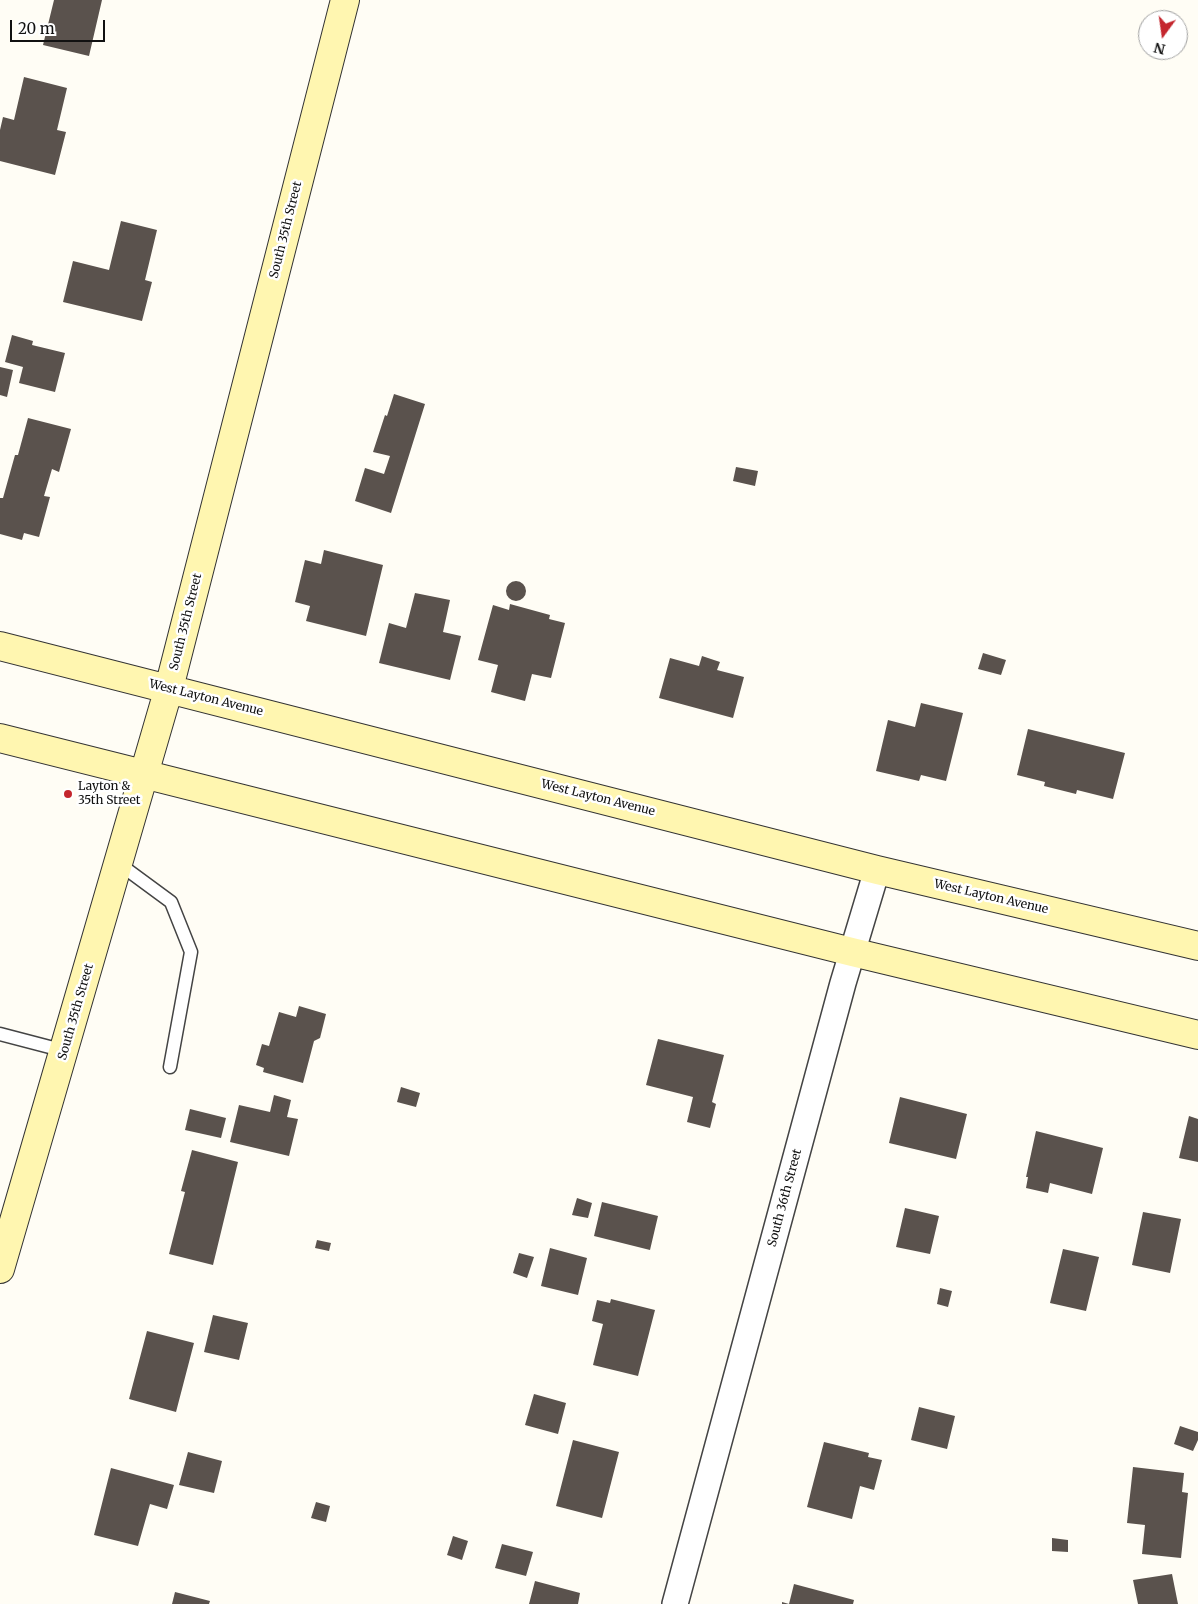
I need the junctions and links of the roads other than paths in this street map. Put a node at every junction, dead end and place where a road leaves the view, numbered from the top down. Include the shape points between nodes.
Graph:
1 (345, 0) edge
2 (0, 646) edge
3 (169, 688) junction
4 (0, 738) edge
5 (144, 774) junction
6 (118, 863) junction
7 (877, 870) junction
8 (1198, 946) edge
9 (852, 952) junction
10 (0, 1034) edge
11 (1198, 1035) edge
12 (65, 1051) junction
13 (170, 1067) dead end
14 (0, 1269) edge
15 (675, 1604) edge

1 - 3 main road, South 35th Street
2 - 3 main road, West Layton Avenue
3 - 5 main road, South 35th Street
3 - 7 main road, West Layton Avenue
4 - 5 main road
5 - 6 main road, South 35th Street
5 - 9 main road
6 - 12 main road, South 35th Street
6 - 13 lane via 171,902 191,952
7 - 8 main road, West Layton Avenue
7 - 9 street, South 36th Street
9 - 11 main road
9 - 15 street, South 36th Street
10 - 12 lane
12 - 14 main road, South 35th Street

